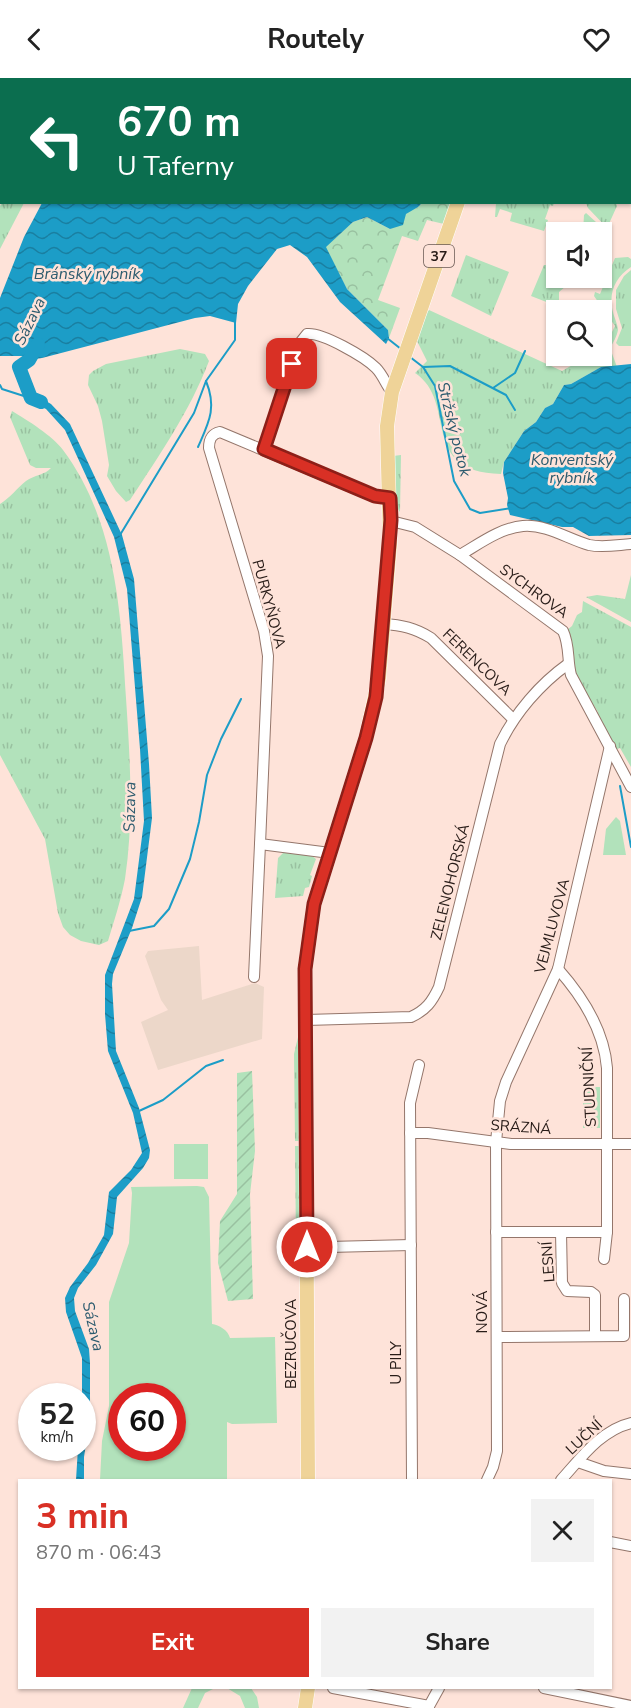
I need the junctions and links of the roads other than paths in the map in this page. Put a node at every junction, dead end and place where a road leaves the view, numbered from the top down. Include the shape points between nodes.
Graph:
1 (457, 204) edge
2 (392, 392) junction
3 (264, 449) junction
4 (390, 498) junction
5 (391, 520) junction
6 (631, 544) edge
7 (460, 555) junction
8 (383, 624) junction
9 (568, 663) junction
10 (513, 719) junction
11 (610, 746) junction
12 (631, 787) edge
13 (260, 844) junction
14 (330, 853) junction
15 (558, 969) junction
16 (254, 978) dead end
17 (306, 1020) junction
18 (419, 1065) dead end
19 (410, 1133) junction
20 (496, 1142) junction
21 (607, 1144) junction
22 (631, 1144) edge
23 (496, 1232) junction
24 (561, 1232) junction
25 (607, 1232) junction
26 (411, 1245) junction
27 (307, 1247) junction
28 (287, 1248) dead end
29 (604, 1259) dead end
30 (624, 1299) dead end
31 (595, 1336) junction
32 (497, 1337) junction
33 (631, 1423) edge
34 (578, 1462) junction
35 (631, 1474) edge
36 (308, 1479) edge
37 (412, 1479) edge
38 (487, 1479) edge
39 (562, 1479) edge
40 (612, 1542) edge
41 (631, 1546) edge
42 (308, 1689) edge
43 (346, 1689) edge
44 (438, 1689) edge
45 (549, 1689) edge
46 (383, 1692) edge
47 (626, 1706) edge
48 (429, 1707) edge
49 (305, 1708) edge

1 - 2 main road, 37
2 - 3 street via 367,361 319,335 307,334 299,344
2 - 4 main road, BEZRUČOVA / 37 via 387,426
3 - 4 street via 375,496
3 - 13 street, PURKYŇOVA via 220,432 212,435 209,448 268,656
4 - 5 main road, BEZRUČOVA / 37
5 - 7 street, SYCHROVA via 415,526
5 - 8 main road, BEZRUČOVA / 37
6 - 7 street via 592,546 544,528 523,526 498,534
7 - 9 street, SYCHROVA via 563,631
8 - 10 street, FERENCOVA via 405,625 431,638
8 - 14 main road, BEZRUČOVA / 37 via 372,712
9 - 10 street, ZELENOHORSKÁ
9 - 11 street, SYCHROVA
10 - 17 street, ZELENOHORSKÁ via 498,752 439,987 431,1003 411,1017
11 - 12 street, SYCHROVA
11 - 15 street, VEJMLUVOVA
13 - 14 street
13 - 16 street, PURKYŇOVA
14 - 17 main road, BEZRUČOVA / 37 via 310,926 305,969
15 - 20 street, VEJMLUVOVA via 504,1088
15 - 21 street, STUDNIČNÍ via 594,1021 603,1042
17 - 27 main road, BEZRUČOVA / 37
18 - 19 street, U PILY via 410,1103
19 - 20 street, SRÁZNÁ
19 - 26 street, U PILY
20 - 21 street, SRÁZNÁ
20 - 23 street, NOVÁ
21 - 22 street, SRÁZNÁ
21 - 25 street
23 - 24 street, LESNÍ
23 - 32 street, NOVÁ
24 - 25 street, LESNÍ
24 - 31 street, LESNÍ via 561,1283 567,1291 595,1295
25 - 29 street
26 - 27 street
26 - 37 street, U PILY
27 - 28 street
27 - 36 main road, BEZRUČOVA / 37
30 - 31 street via 624,1336
31 - 32 street
32 - 38 street, NOVÁ via 497,1451
33 - 34 street, LUČNÍ via 612,1430
34 - 35 street via 604,1471
34 - 39 street, LUČNÍ
40 - 41 street
42 - 49 main road
43 - 46 street
44 - 48 street
45 - 47 street
46 - 48 street

